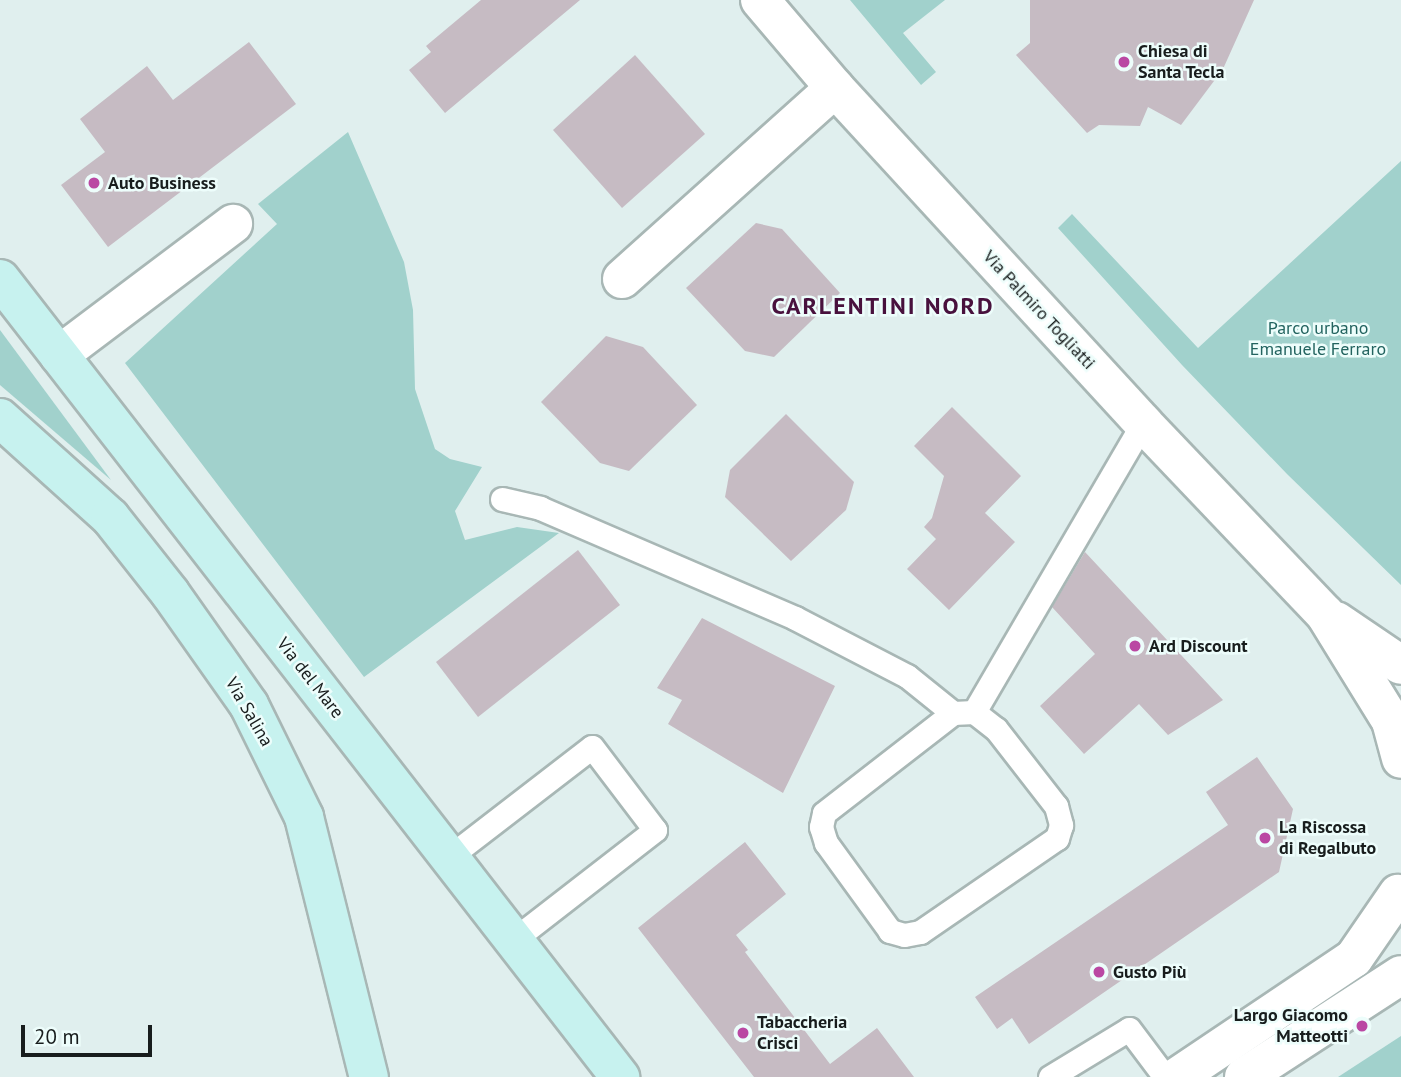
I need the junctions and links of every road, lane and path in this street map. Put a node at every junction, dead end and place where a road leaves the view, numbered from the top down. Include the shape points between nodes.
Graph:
1 (760, 0) edge
2 (835, 88) junction
3 (233, 224) dead end
4 (0, 279) edge
5 (622, 279) dead end
6 (59, 355) junction
7 (0, 418) edge
8 (1143, 423) junction
9 (502, 499) dead end
10 (1325, 614) junction
11 (1401, 665) edge
12 (963, 713) junction
13 (1401, 759) edge
14 (449, 857) junction
15 (1400, 889) edge
16 (513, 940) junction
17 (1401, 975) edge
18 (369, 1077) edge
19 (620, 1077) edge
20 (1050, 1077) edge
21 (1165, 1077) edge
22 (1177, 1077) edge
23 (1244, 1077) edge

1 - 2 street, Via Palmiro Togliatti
2 - 5 street
2 - 8 street, Via Palmiro Togliatti
3 - 6 street
4 - 6 main road, Via del Mare
6 - 14 main road, Via del Mare
7 - 18 main road, Via Salina via 110,517 249,705 304,817
8 - 10 street, Via Palmiro Togliatti
8 - 12 lane
9 - 12 lane via 540,508 794,618 907,676
10 - 11 street
10 - 13 street via 1391,721
12 - 12 lane via 996,729 1056,806 1061,825 1057,838 920,932 904,935 890,931 826,844 821,827 824,813
14 - 16 main road, Via del Mare
14 - 16 lane via 592,747 655,830
15 - 22 street via 1354,958
16 - 19 main road, Via del Mare
17 - 23 street
20 - 21 lane via 1129,1029

